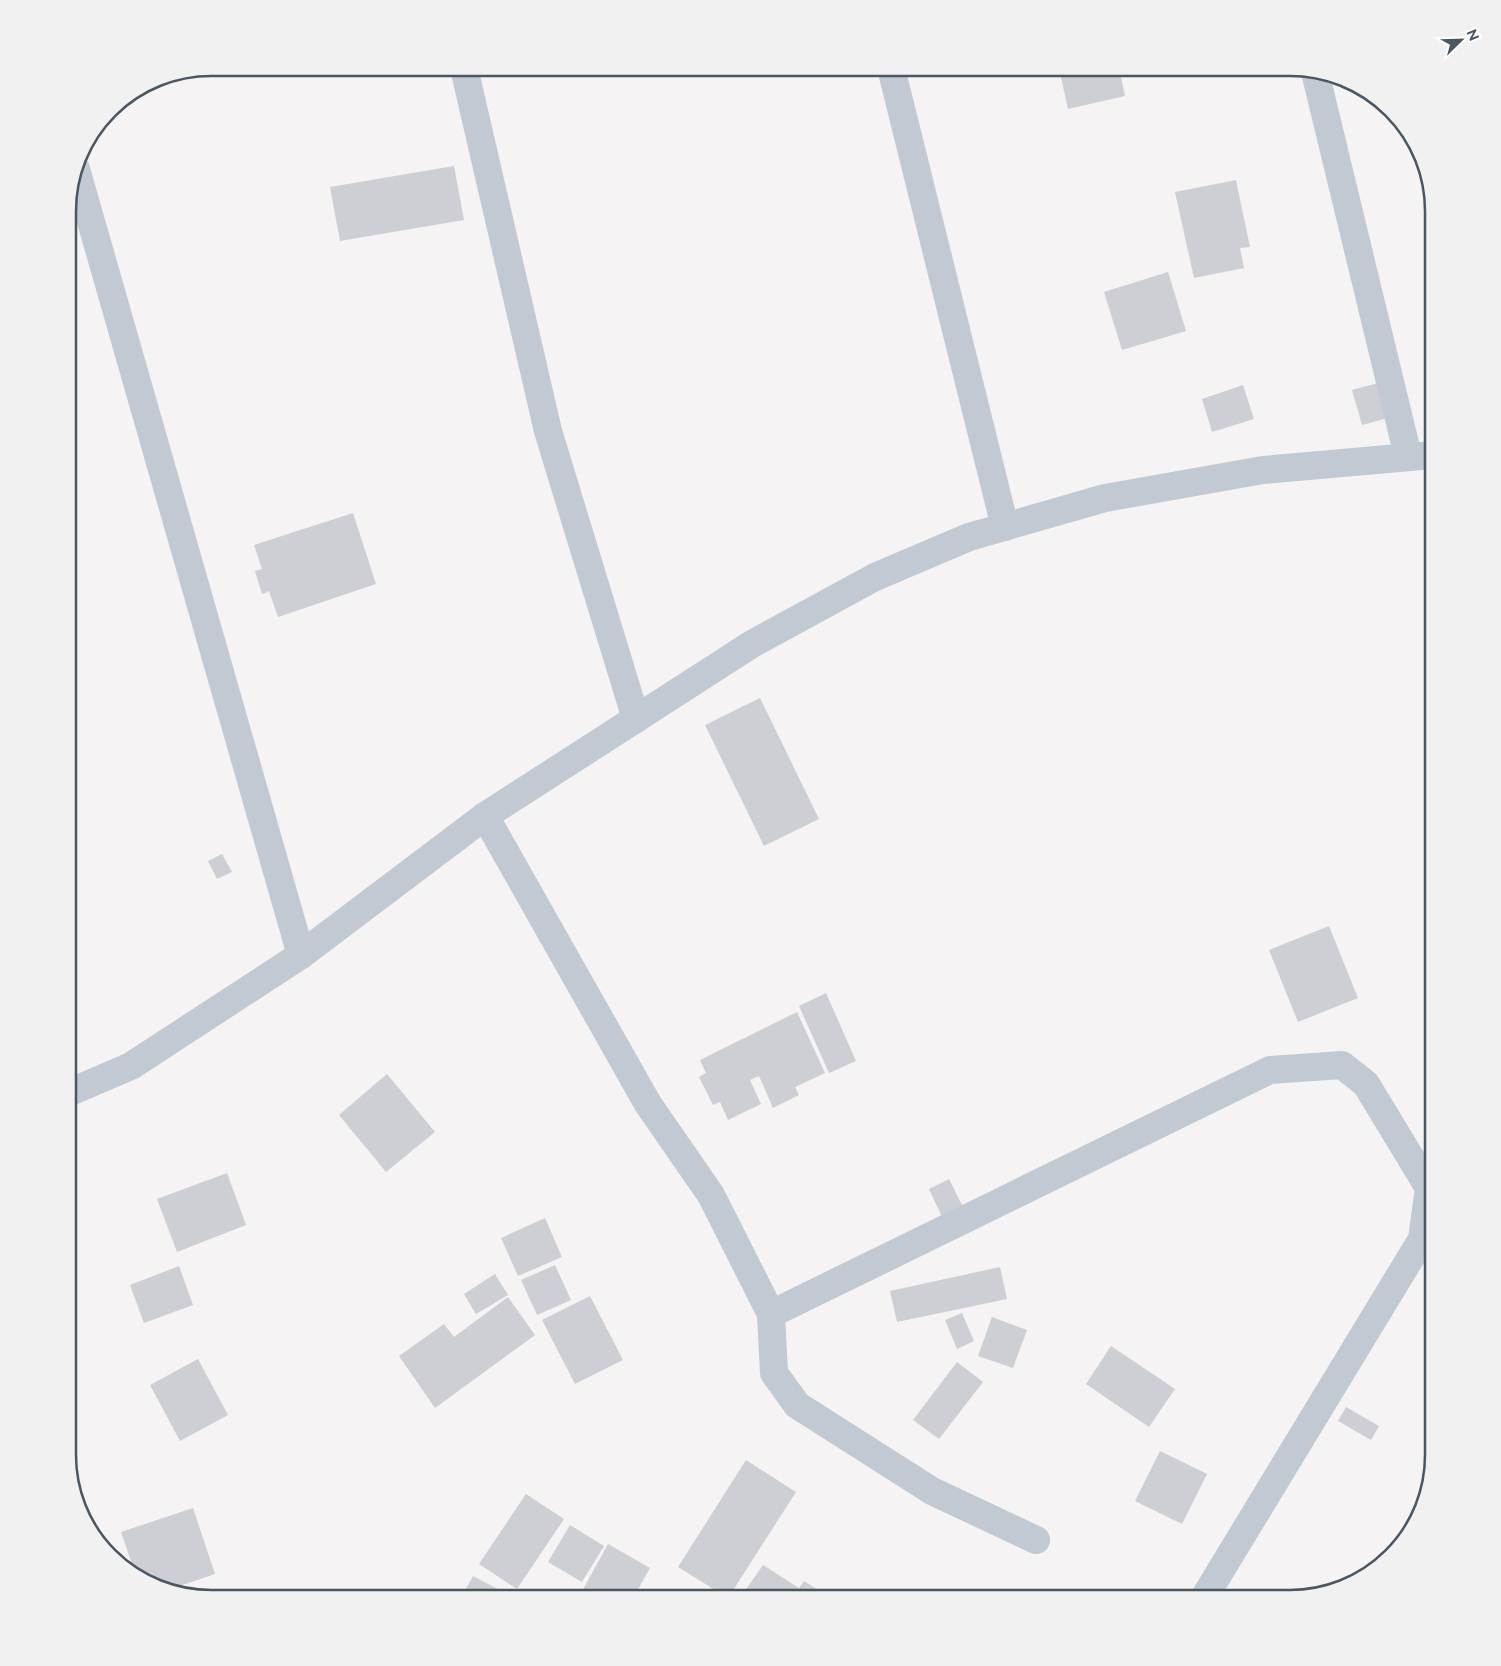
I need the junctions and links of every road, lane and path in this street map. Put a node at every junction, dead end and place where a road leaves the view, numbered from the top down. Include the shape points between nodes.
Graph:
1 (466, 76) edge
2 (893, 77) edge
3 (1317, 79) edge
4 (80, 182) edge
5 (1421, 456) edge
6 (1005, 527) junction
7 (636, 719) junction
8 (485, 816) junction
9 (301, 955) junction
10 (76, 1089) edge
11 (1425, 1181) edge
12 (1425, 1217) edge
13 (771, 1314) junction
14 (1036, 1540) dead end
15 (1209, 1590) edge

1 - 7 street via 548,431
2 - 6 street
3 - 5 street
4 - 9 street
5 - 6 street via 1263,470 1105,498
6 - 7 street via 969,537 875,577 752,644
7 - 8 street
8 - 9 street
8 - 13 street via 648,1104 711,1195
9 - 10 street via 131,1066
11 - 13 street via 1366,1084 1342,1065 1270,1070
12 - 15 street via 1422,1239
13 - 14 street via 774,1373 797,1405 932,1491

